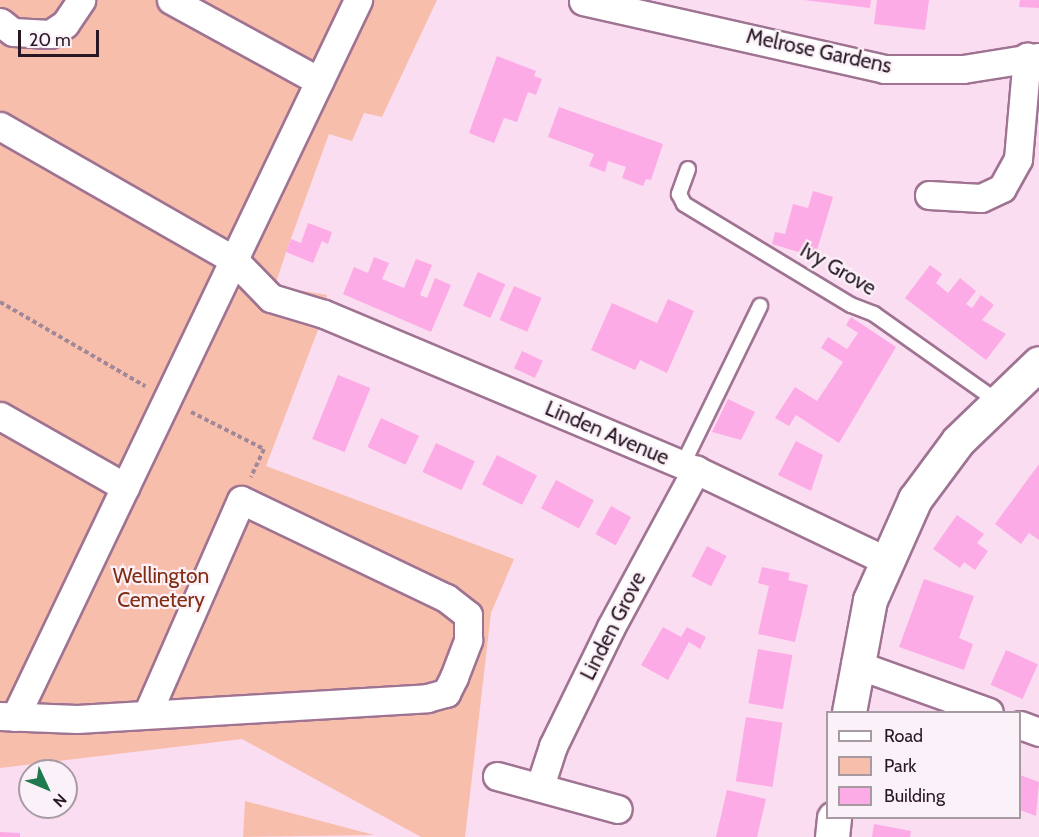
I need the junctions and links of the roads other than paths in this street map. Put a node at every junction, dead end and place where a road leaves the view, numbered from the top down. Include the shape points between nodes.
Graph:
1 (81, 0) edge
2 (171, 0) edge
3 (358, 0) edge
4 (583, 1) edge
5 (614, 2) edge
6 (1, 24) edge
7 (1033, 56) edge
8 (319, 81) junction
9 (0, 126) edge
10 (688, 169) dead end
11 (929, 195) dead end
12 (234, 260) junction
13 (760, 306) dead end
14 (1039, 363) edge
15 (997, 401) junction
16 (0, 416) edge
17 (689, 467) junction
18 (126, 487) junction
19 (885, 560) junction
20 (855, 664) junction
21 (849, 711) edge
22 (986, 711) edge
23 (147, 714) junction
24 (8, 717) edge
25 (1021, 725) edge
26 (1039, 732) edge
27 (497, 776) dead end
28 (540, 786) junction
29 (618, 809) dead end
30 (834, 819) edge
31 (832, 837) edge

1 - 6 street via 64,24 50,34 35,36
2 - 8 street
3 - 8 street
4 - 5 street, Melrose Gardens
5 - 7 street, Melrose Gardens via 884,69 963,69
7 - 11 street, Melrose Gardens via 1018,159 1002,188 981,198
8 - 12 street
9 - 12 street, Linden Avenue
10 - 15 lane, Ivy Grove via 679,194 684,204 850,305 874,314
12 - 17 street, Linden Avenue via 271,298 324,314
12 - 18 street
13 - 17 lane
14 - 15 street
15 - 19 street via 958,441 915,499
16 - 18 street
17 - 19 street, Linden Avenue
17 - 28 street, Linden Grove via 553,746
18 - 24 street
19 - 20 street via 870,600
20 - 21 street
20 - 22 street
23 - 23 street via 241,500 446,598 468,615 468,640 446,693
23 - 24 street
25 - 26 street
27 - 28 street
28 - 29 street
30 - 31 street

